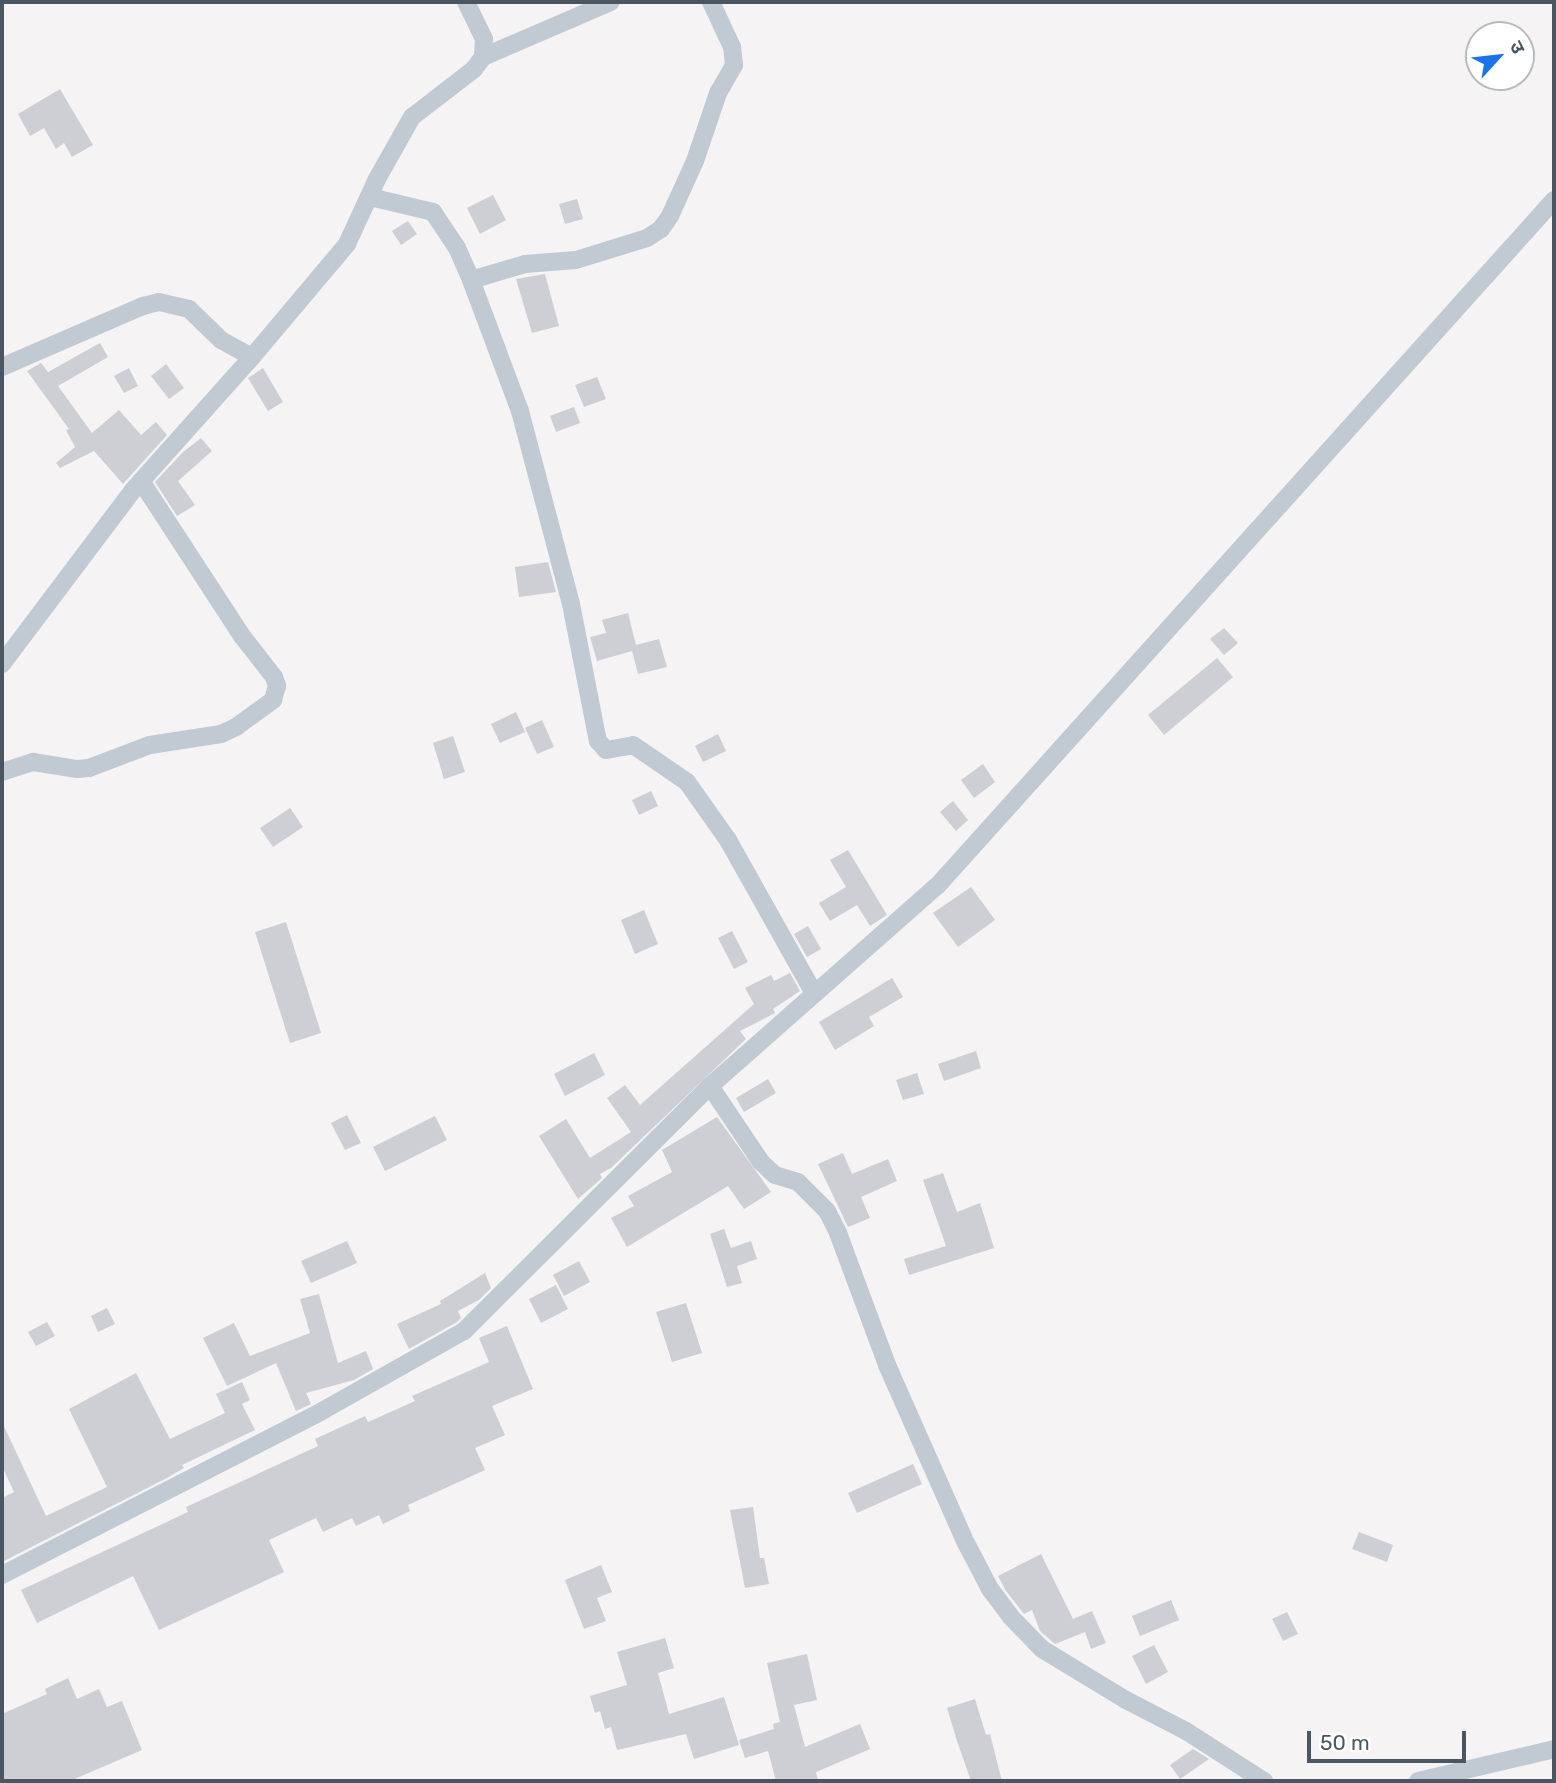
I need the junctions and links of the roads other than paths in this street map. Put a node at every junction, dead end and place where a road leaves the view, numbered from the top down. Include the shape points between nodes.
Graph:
1 (467, 2) edge
2 (611, 2) edge
3 (711, 2) edge
4 (483, 57) junction
5 (370, 197) junction
6 (1554, 200) edge
7 (471, 280) junction
8 (252, 357) junction
9 (2, 367) edge
10 (141, 481) junction
11 (2, 664) edge
12 (2, 772) edge
13 (814, 993) junction
14 (710, 1086) junction
15 (2, 1575) edge
16 (1554, 1749) edge
17 (1462, 1775) edge
18 (1264, 1781) edge
19 (1418, 1781) edge

1 - 4 street via 482,32
2 - 4 street
3 - 7 street via 733,47 734,65 661,229 647,239 576,260 525,264
4 - 5 street via 412,117
5 - 7 street via 433,212
5 - 8 street via 347,244
6 - 13 street via 939,884
7 - 13 street via 520,411 571,604 598,741 606,750 633,745 687,782 729,840
8 - 9 street via 221,340 189,309 159,302
8 - 10 street
10 - 11 street
10 - 12 street via 274,677 273,700 221,734 150,745 89,768 33,762
13 - 14 street
14 - 15 street via 464,1331 321,1411
14 - 18 street via 761,1162 775,1175 798,1182 827,1211 887,1365 966,1543 1010,1616 1042,1649
16 - 17 street
17 - 19 street

